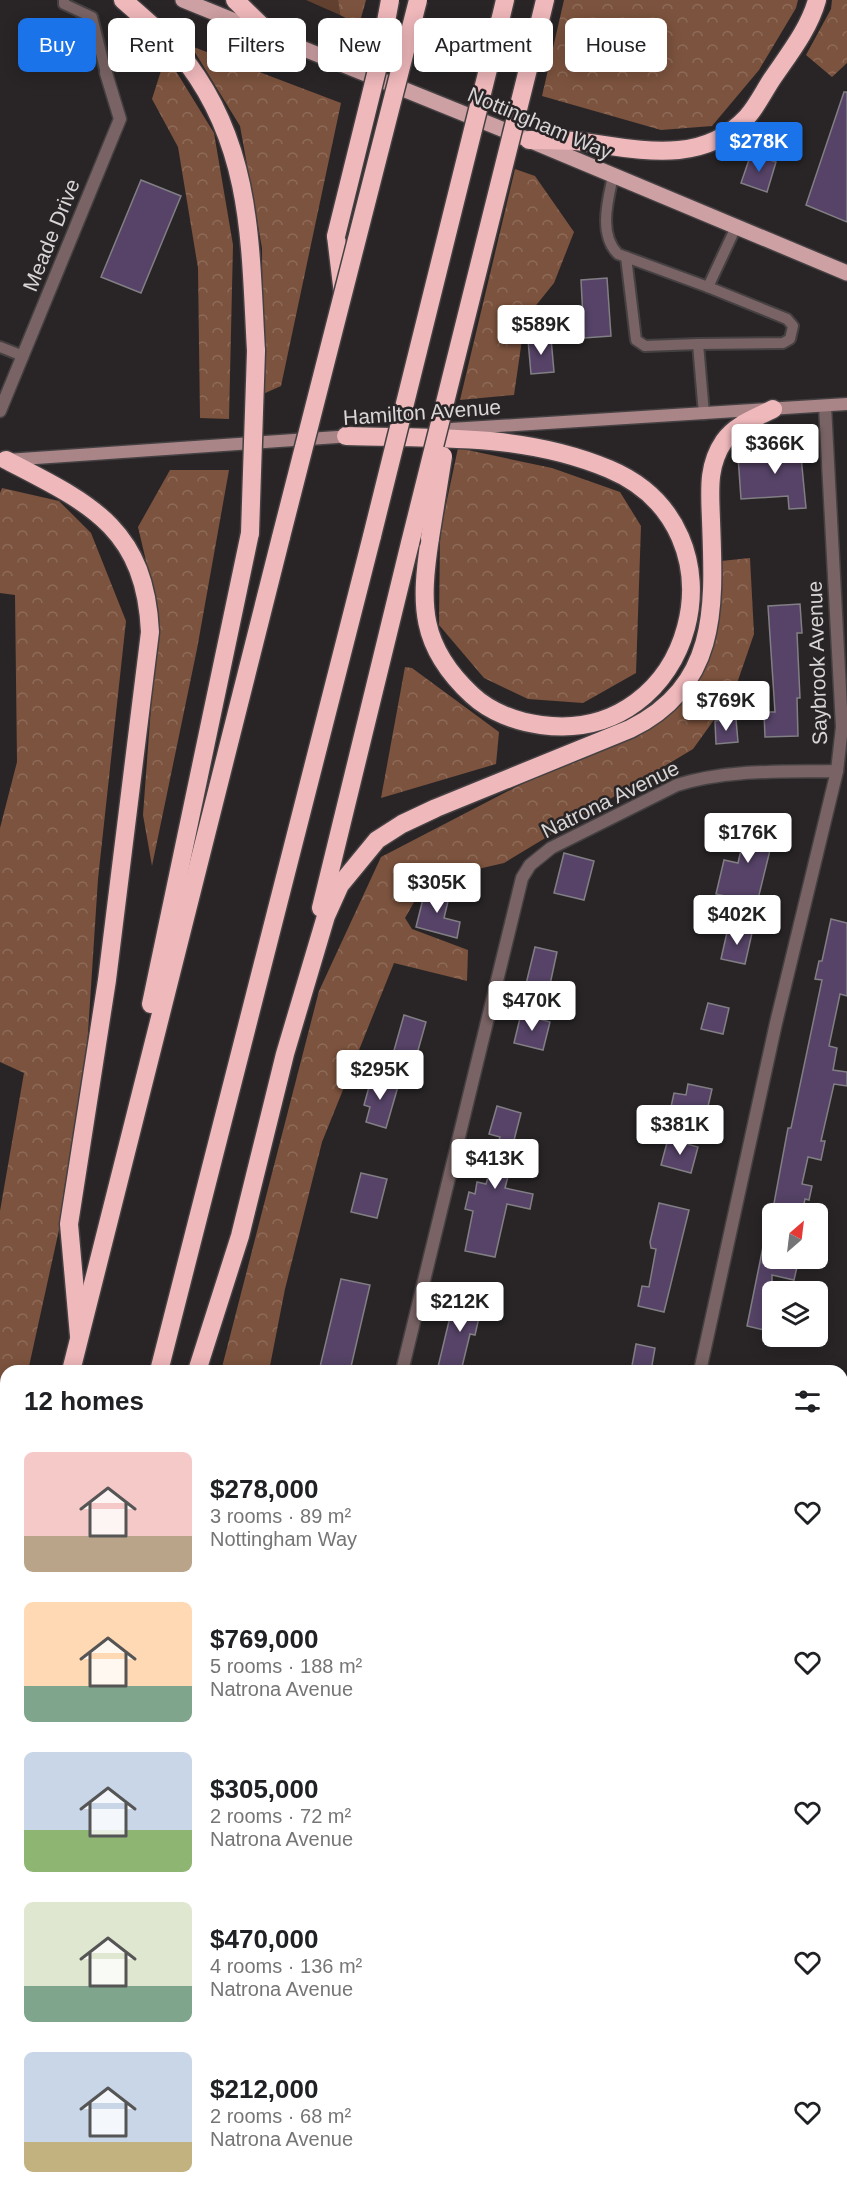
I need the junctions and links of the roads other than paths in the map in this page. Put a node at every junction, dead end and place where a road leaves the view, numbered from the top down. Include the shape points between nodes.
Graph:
1 (64, 0) edge
2 (123, 0) edge
3 (183, 0) edge
4 (235, 0) edge
5 (390, 0) edge
6 (418, 0) edge
7 (505, 0) edge
8 (545, 0) edge
9 (817, 0) edge
10 (227, 18) edge
11 (253, 18) edge
12 (306, 50) edge
13 (106, 73) joint
14 (529, 140) junction
15 (613, 176) junction
16 (736, 227) junction
17 (626, 257) junction
18 (847, 273) edge
19 (708, 287) junction
20 (343, 296) junction
21 (698, 344) junction
22 (0, 347) edge
23 (459, 347) junction
24 (23, 356) junction
25 (847, 404) edge
26 (825, 406) junction
27 (773, 410) junction
28 (0, 411) edge
29 (704, 414) junction
30 (346, 436) junction
31 (3, 461) edge
32 (837, 771) junction
33 (297, 1018) junction
34 (105, 1234) junction
35 (79, 1336) junction
36 (72, 1365) edge
37 (161, 1365) edge
38 (199, 1365) edge
39 (403, 1365) edge
40 (701, 1365) edge

1 - 13 lane via 64,4 92,17
2 - 34 highway, bridge via 187,62 221,116 234,148 247,211 256,351 250,533
3 - 10 main road, Nottingham Way
4 - 11 highway
5 - 20 highway, bridge via 336,236
6 - 20 highway, bridge
7 - 37 highway, bridge
8 - 23 highway, bridge
9 - 14 highway via 802,34 747,117 706,144 662,153 574,141
12 - 14 main road, Nottingham Way
13 - 24 street, Meade Drive via 120,119
14 - 15 main road, Nottingham Way
15 - 16 main road, Nottingham Way
15 - 17 lane via 606,216 610,246
16 - 18 main road, Nottingham Way
16 - 19 lane
17 - 19 lane
17 - 21 lane via 636,340 645,346
19 - 21 lane via 787,319 793,326 792,333 783,343
20 - 34 highway, bridge
21 - 29 lane
22 - 24 lane
23 - 30 highway, bridge via 430,538 423,585 429,631 440,658 456,681 475,698 525,723 579,725 604,719 647,694 677,655 688,629 692,604 688,556 664,510 648,493 626,477 573,456 498,440
23 - 33 highway, bridge via 329,870
24 - 28 street, Meade Drive
25 - 26 main road, Hamilton Avenue
26 - 27 main road, Hamilton Avenue
26 - 32 street, Saybrook Avenue via 842,728
27 - 29 main road, Hamilton Avenue
27 - 33 highway via 736,428 714,458 709,480 714,598 710,629 691,675 651,719 436,808 377,840 340,885 326,916
29 - 30 main road, Hamilton Avenue
30 - 31 main road, Hamilton Avenue
31 - 35 highway via 79,498 100,514 132,555 149,610 150,632 108,968 69,1224
32 - 39 street, Natrona Avenue via 699,778 677,785 551,848 530,865 522,878
32 - 40 street, Saybrook Avenue via 776,1023
33 - 38 highway via 240,1236
34 - 35 highway
35 - 36 highway

